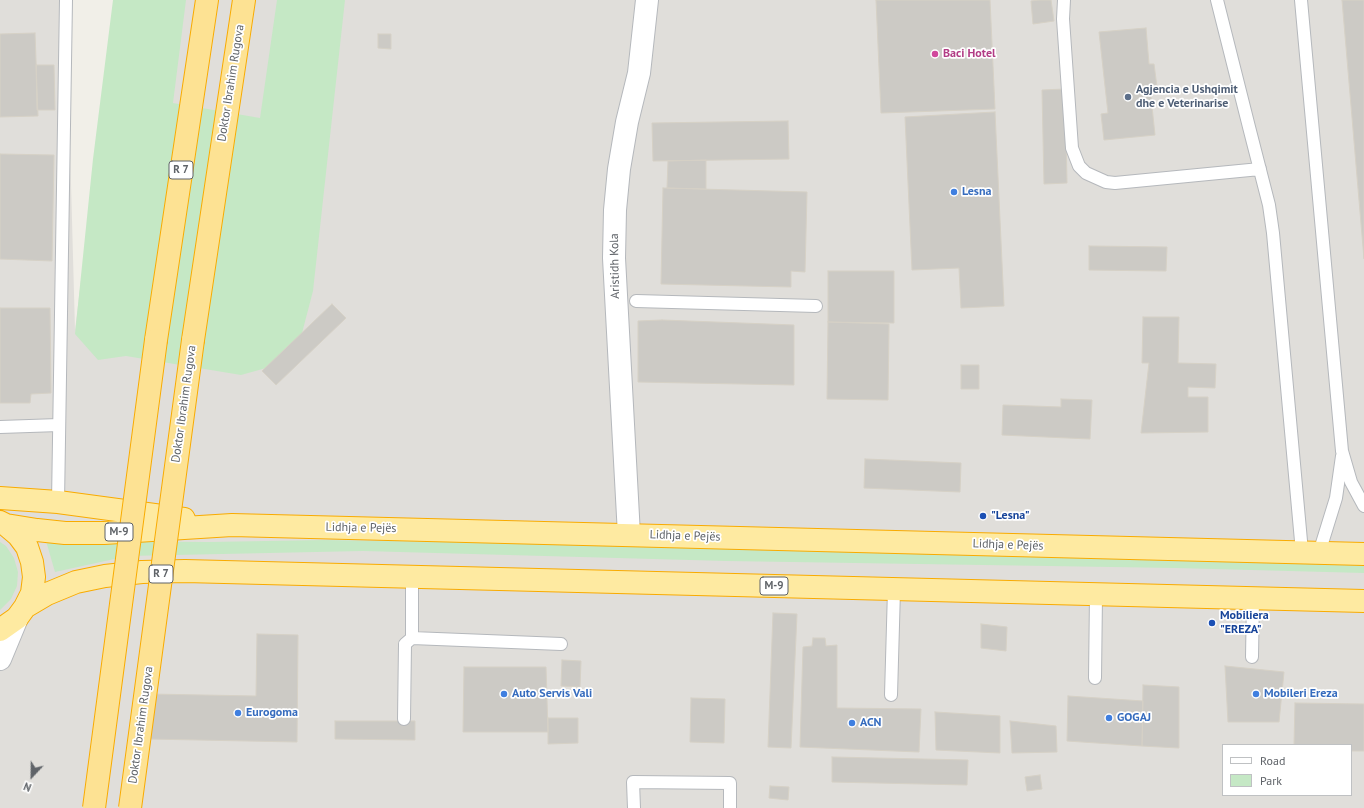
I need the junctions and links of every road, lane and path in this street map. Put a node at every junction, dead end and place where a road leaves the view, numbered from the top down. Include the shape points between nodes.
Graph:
1 (66, 0) edge
2 (207, 0) edge
3 (244, 0) edge
4 (647, 0) edge
5 (1064, 0) edge
6 (1217, 0) edge
7 (1301, 0) edge
8 (1260, 169) junction
9 (636, 301) dead end
10 (816, 306) dead end
11 (59, 426) junction
12 (0, 427) edge
13 (1342, 451) junction
14 (0, 498) edge
15 (58, 502) junction
16 (1364, 506) edge
17 (3, 524) edge
18 (232, 525) junction
19 (629, 535) junction
20 (1310, 553) junction
21 (1364, 554) edge
22 (412, 577) junction
23 (894, 590) junction
24 (1096, 595) junction
25 (1253, 598) junction
26 (1364, 601) edge
27 (14, 618) edge
28 (412, 638) junction
29 (562, 644) dead end
30 (1252, 657) dead end
31 (0, 659) edge
32 (1095, 678) dead end
33 (891, 695) dead end
34 (404, 719) dead end
35 (94, 808) edge
36 (130, 808) edge
37 (634, 808) edge
38 (730, 808) edge

1 - 11 lane
2 - 35 highway, R 7, bridge via 156,340
3 - 36 highway, Doktor Ibrahim Rugova / R 7, bridge via 193,340
4 - 19 street, Aristidh Kola via 639,73 627,122 615,210 614,250
5 - 8 lane via 1063,19 1072,148 1079,166 1086,173 1115,183
6 - 8 lane
7 - 13 lane
8 - 20 lane via 1270,205
9 - 10 lane
11 - 12 lane
11 - 15 lane
13 - 16 lane via 1351,482
13 - 20 lane via 1336,498
14 - 15 highway
15 - 18 highway
17 - 18 highway, Lidhja e Pejës / M-9 via 65,533
17 - 27 highway, Lidhja e Pejës via 18,535 27,547 34,578 32,593
18 - 19 highway, Lidhja e Pejës / M-9
19 - 20 highway, Lidhja e Pejës / M-9
20 - 21 highway, Lidhja e Pejës / M-9
22 - 23 highway, M-9
22 - 27 highway, M-9 via 142,572 76,582 47,594
22 - 28 lane
23 - 24 highway, M-9
23 - 33 lane
24 - 25 highway, M-9
24 - 32 lane
25 - 26 highway, M-9
25 - 30 lane
27 - 31 street
28 - 29 lane
28 - 34 lane via 405,644
37 - 38 lane via 633,782 730,783

